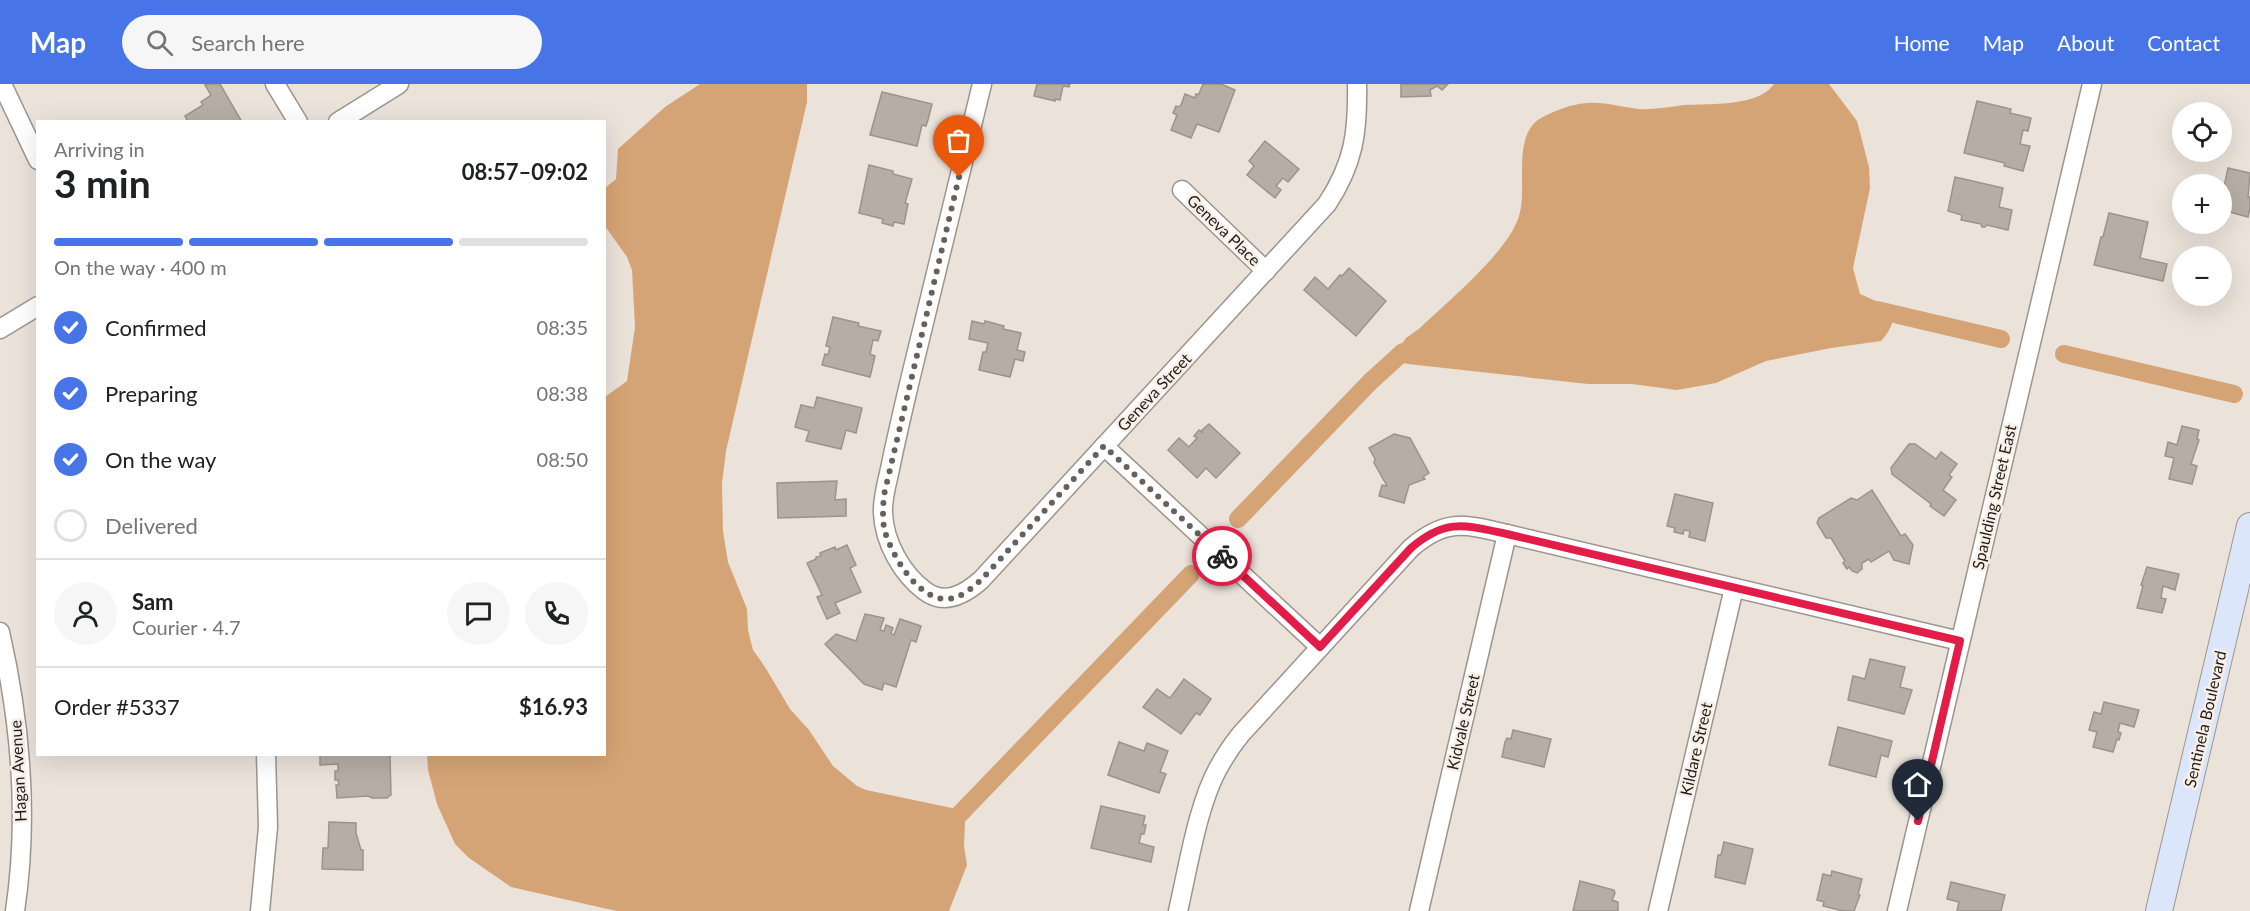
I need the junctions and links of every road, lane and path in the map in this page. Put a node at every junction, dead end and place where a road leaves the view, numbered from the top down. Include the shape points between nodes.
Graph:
1 (2, 84) edge
2 (275, 84) edge
3 (399, 84) edge
4 (982, 84) edge
5 (1357, 84) edge
6 (2092, 84) edge
7 (297, 120) edge
8 (341, 120) edge
9 (36, 156) edge
10 (1182, 190) dead end
11 (1266, 271) junction
12 (36, 307) edge
13 (0, 329) edge
14 (1104, 446) junction
15 (2250, 526) edge
16 (1507, 534) junction
17 (1734, 588) junction
18 (0, 632) edge
19 (1960, 641) junction
20 (1320, 647) junction
21 (266, 756) edge
22 (15, 911) edge
23 (260, 911) edge
24 (1178, 911) edge
25 (1419, 911) edge
26 (1658, 911) edge
27 (1897, 911) edge
28 (2159, 911) edge

1 - 9 street
2 - 7 street
3 - 8 street
4 - 14 street, Geneva Street via 884,495 885,531 903,569 930,595 949,599 966,593
5 - 11 street, Geneva Street via 1356,134 1346,171 1327,204
6 - 19 street, Spaulding Street East
10 - 11 street, Geneva Place
11 - 14 street, Geneva Street
12 - 13 street
14 - 20 street
15 - 28 street, Sentinela Boulevard
16 - 17 street
16 - 20 street via 1462,525 1443,527 1426,536
16 - 25 street, Kidvale Street
17 - 19 street
17 - 26 street, Kildare Street
18 - 22 street, Hagan Avenue via 17,726 23,801
19 - 27 street, Spaulding Street East
20 - 24 street via 1241,734 1219,766 1205,800
21 - 23 street via 268,828

